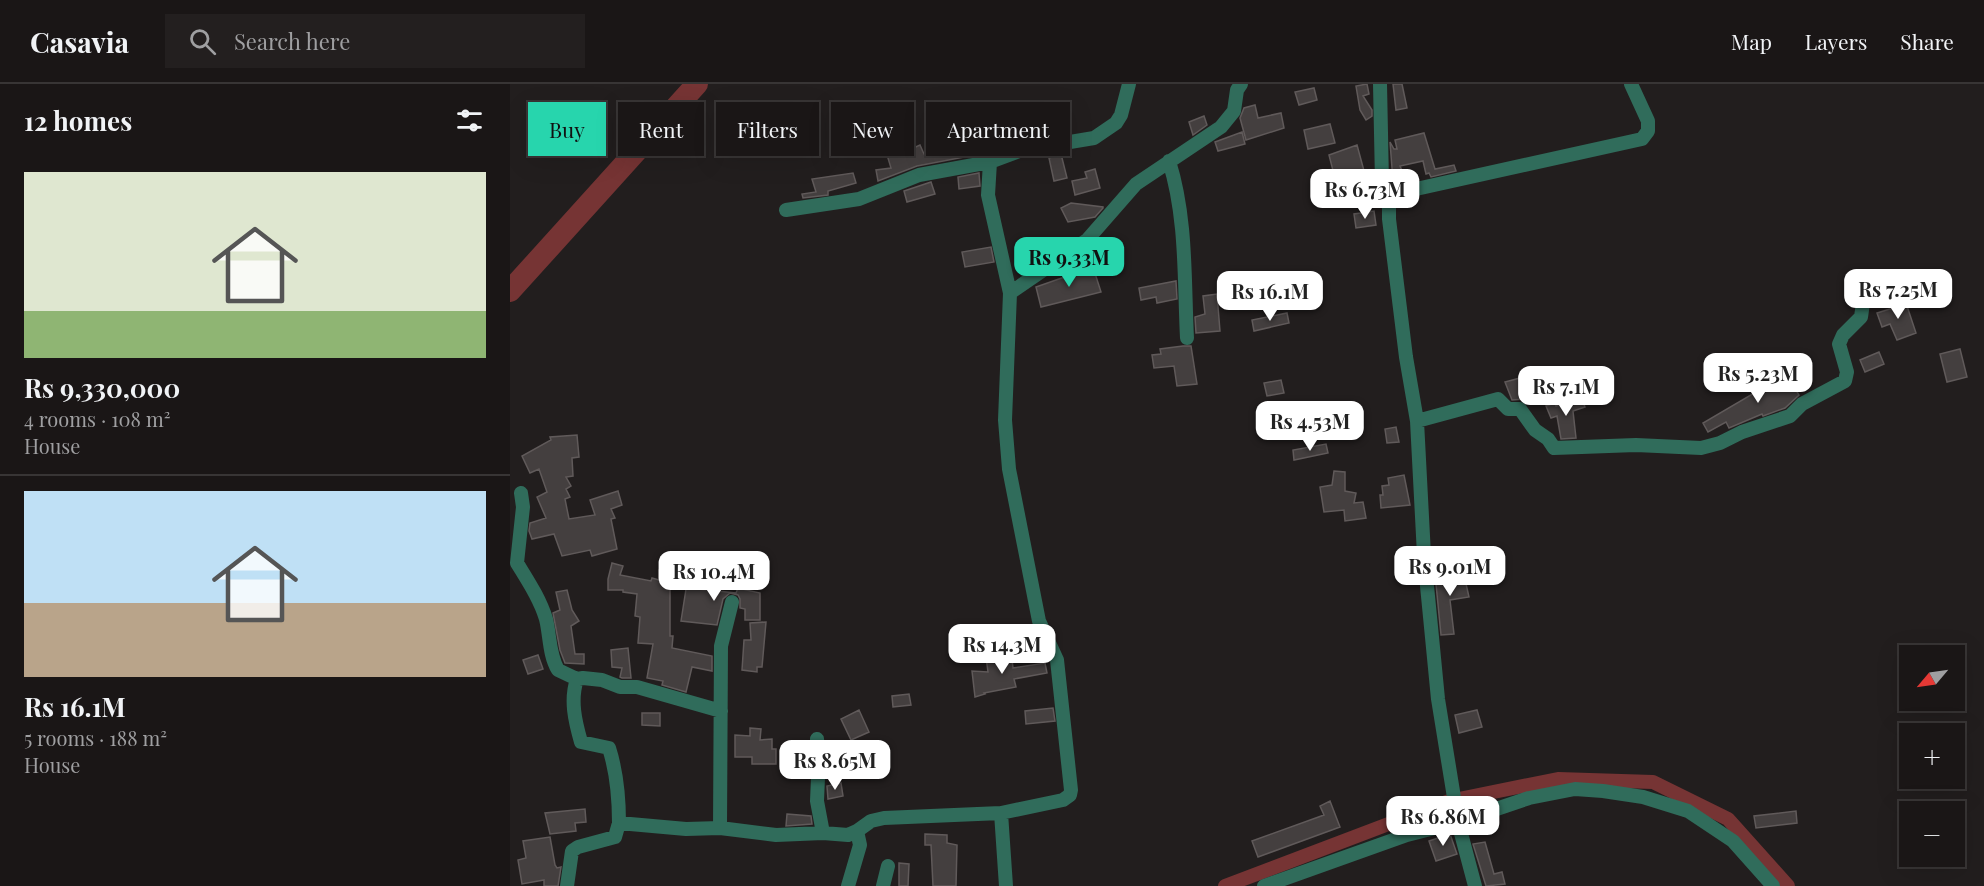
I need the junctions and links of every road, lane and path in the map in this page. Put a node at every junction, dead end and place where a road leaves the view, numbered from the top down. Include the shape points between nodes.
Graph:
1 (1130, 84) edge
2 (1241, 84) edge
3 (1380, 84) edge
4 (1631, 84) edge
5 (990, 162) junction
6 (1169, 162) junction
7 (1389, 195) junction
8 (786, 210) dead end
9 (1010, 293) junction
10 (1864, 296) dead end
11 (1187, 338) dead end
12 (1417, 421) junction
13 (521, 493) dead end
14 (732, 603) dead end
15 (577, 679) junction
16 (721, 711) junction
17 (818, 739) dead end
18 (1001, 813) junction
19 (1457, 816) junction
20 (619, 823) junction
21 (720, 828) junction
22 (857, 831) junction
23 (822, 833) junction
24 (888, 866) dead end
25 (567, 886) edge
26 (848, 886) edge
27 (884, 886) edge
28 (1006, 886) edge
29 (1264, 886) edge
30 (1475, 886) edge
31 (1773, 886) edge

1 - 5 street via 1121,115 1101,135 1022,150
2 - 6 street via 1230,119
3 - 7 street via 1382,182
4 - 7 street via 1648,122 1642,139
5 - 8 street via 919,175 859,200
5 - 9 street via 988,195
6 - 9 street via 1127,192 1093,234 1074,250
6 - 11 street via 1182,224
7 - 12 street
9 - 18 street via 1005,420 1009,469 1039,621 1057,660 1071,790 1063,800
10 - 12 street via 1861,317 1839,344 1847,372 1845,381 1802,404 1790,416 1720,443 1701,448 1554,448 1520,409 1508,409 1498,399
12 - 19 street via 1424,555 1438,699
13 - 15 street via 517,563 545,617 555,665
14 - 16 street via 722,646
15 - 16 street via 637,687
15 - 20 street via 573,699 581,742 609,748 615,765
16 - 21 street
17 - 23 street via 817,801
18 - 22 street via 898,816 871,821
18 - 28 street
19 - 29 street
19 - 30 street
19 - 31 street via 1575,789 1643,797 1688,811 1712,825 1733,841
20 - 21 street
20 - 25 street via 615,837 572,851
21 - 23 street via 776,835
22 - 23 street via 848,835
22 - 26 street via 860,845
24 - 27 street

